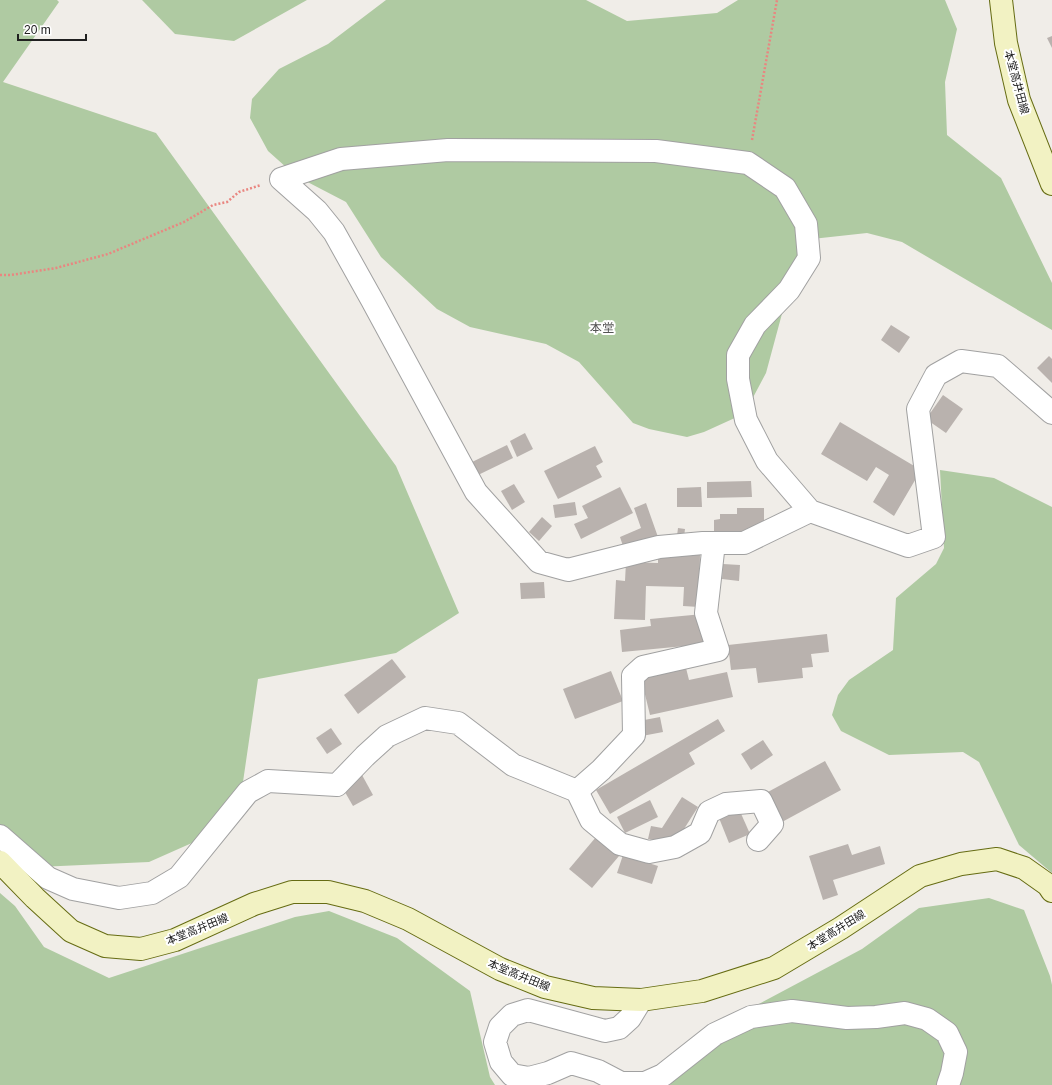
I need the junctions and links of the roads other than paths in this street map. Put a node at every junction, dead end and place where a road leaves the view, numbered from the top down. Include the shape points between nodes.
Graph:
1 (1001, 0) edge
2 (1052, 184) edge
3 (1052, 413) edge
4 (810, 511) junction
5 (714, 543) junction
6 (577, 791) junction
7 (0, 836) edge
8 (758, 840) dead end
9 (0, 862) edge
10 (1052, 891) edge
11 (641, 1000) junction
12 (948, 1085) edge

1 - 2 main road, 本堂高井田線 via 1006,43 1019,100
3 - 4 street via 998,366 961,361 936,375 918,409 934,537 908,546
4 - 5 street via 744,543
4 - 5 street via 767,461 746,420 738,379 738,355 755,325 789,290 809,258 806,224 785,188 748,163 656,151 448,150 341,158 281,179 317,211 334,232 476,492 539,562 568,570 659,547
5 - 6 street via 706,613 718,650 643,666 633,676 634,735
6 - 7 street via 513,765 458,722 425,718 387,736 337,785 268,781 248,792 180,877 152,893 119,898 73,888 48,878
6 - 8 street via 591,820 620,844 649,852 675,847 700,833 709,812 726,804 761,801 772,824
9 - 11 main road, 本堂高井田線 via 70,931 105,946 140,949 175,940 254,904 292,892 328,892 366,901 401,916 500,969 544,987 593,998
10 - 11 main road, 本堂高井田線 via 1048,885 1024,868 997,859 961,864 920,876 774,968 702,991
11 - 12 street via 630,1018 618,1028 605,1031 528,1010 512,1015 500,1027 495,1042 501,1062 512,1075 529,1078 571,1063 598,1071 621,1082 645,1083 663,1075 716,1034 751,1017 792,1011 848,1018 905,1013 927,1019 947,1032 956,1052

